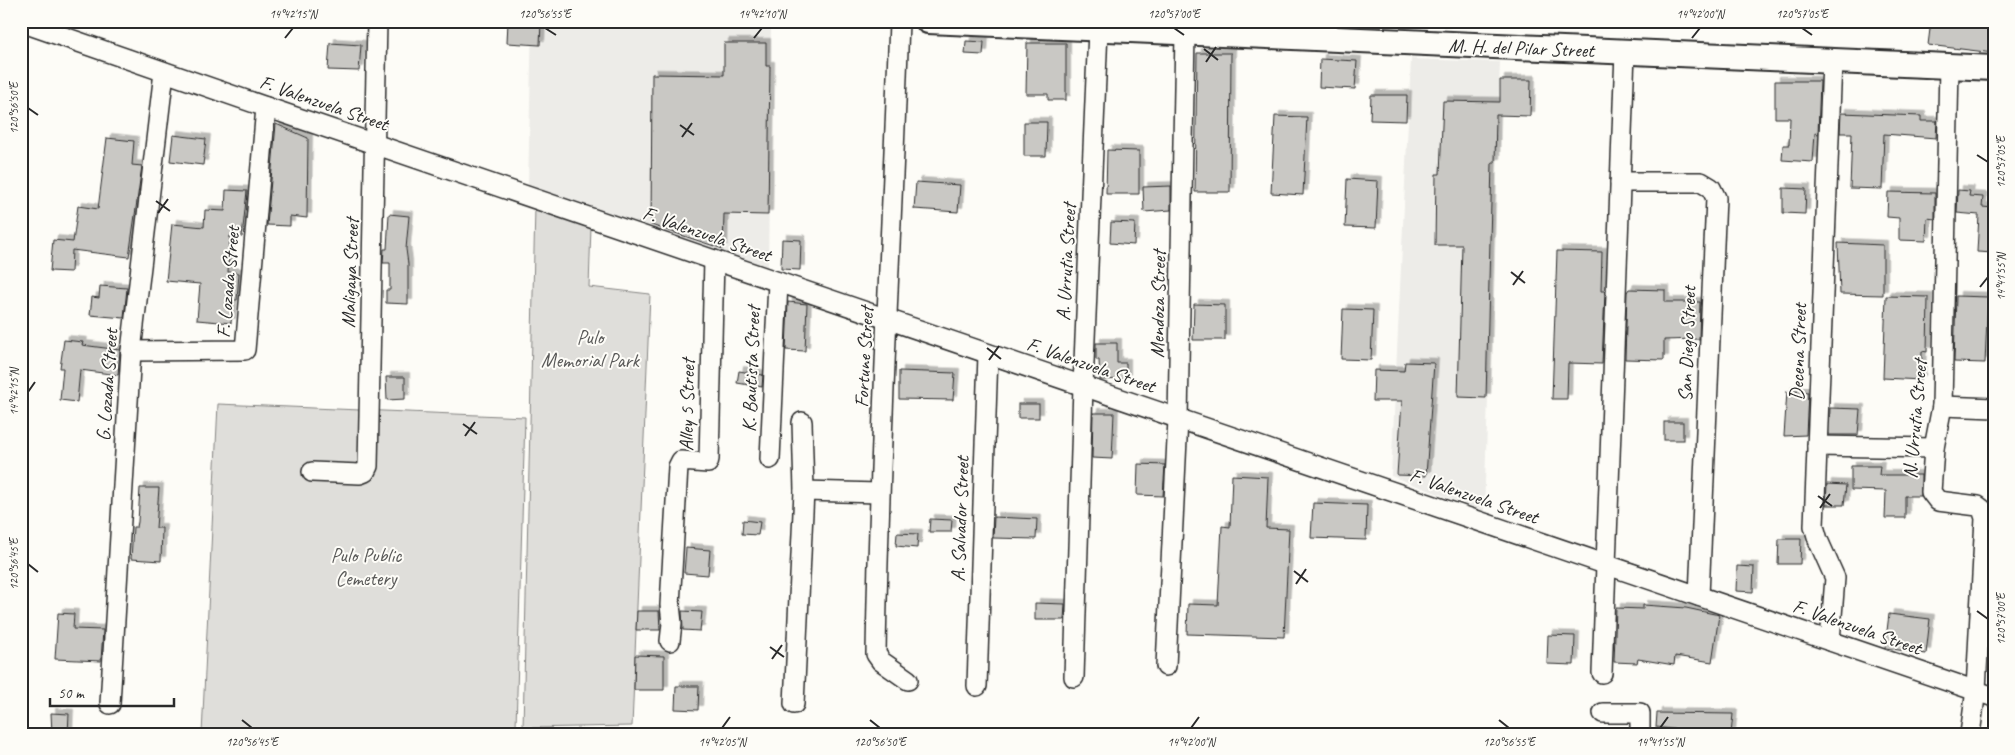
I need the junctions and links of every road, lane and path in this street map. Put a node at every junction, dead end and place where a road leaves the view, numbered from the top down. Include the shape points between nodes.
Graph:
1 (377, 21) edge
2 (899, 21) edge
3 (928, 21) edge
4 (21, 22) edge
5 (1013, 24) edge
6 (1098, 30) junction
7 (1185, 33) junction
8 (1625, 52) junction
9 (1832, 61) junction
10 (1949, 66) junction
11 (1994, 68) edge
12 (164, 72) junction
13 (266, 107) junction
14 (376, 145) junction
15 (1620, 182) junction
16 (714, 260) junction
17 (778, 282) junction
18 (888, 320) junction
19 (131, 351) junction
20 (988, 354) junction
21 (1083, 386) junction
22 (1942, 406) junction
23 (1994, 408) edge
24 (1178, 419) junction
25 (802, 422) dead end
26 (1817, 446) junction
27 (1934, 448) junction
28 (770, 459) dead end
29 (312, 472) dead end
30 (804, 490) junction
31 (879, 494) junction
32 (1608, 565) junction
33 (1699, 596) junction
34 (1830, 641) junction
35 (670, 642) dead end
36 (1166, 666) dead end
37 (1602, 673) dead end
38 (1074, 677) dead end
39 (908, 680) dead end
40 (977, 686) dead end
41 (1976, 690) junction
42 (1994, 697) edge
43 (110, 704) dead end
44 (794, 704) dead end
45 (1603, 713) dead end
46 (1640, 734) edge
47 (1970, 734) edge

1 - 14 street, Maligaya Street
2 - 18 street, Fortune Street
3 - 5 main road, M. H. del Pilar Street
4 - 12 street, F. Valenzuela Street
5 - 6 main road, M. H. del Pilar Street
6 - 7 main road, M. H. del Pilar Street
6 - 21 street, A. Urrutia Street
7 - 8 main road, M. H. del Pilar Street
7 - 24 street, Mendoza Street
8 - 9 main road, M. H. del Pilar Street
8 - 15 street
9 - 10 main road, M. H. del Pilar Street
9 - 26 street, Decena Street
10 - 11 main road, M. H. del Pilar Street
10 - 22 street, N. Urrutia Street
12 - 13 street, F. Valenzuela Street
12 - 19 street, G. Lozada Street
13 - 14 street, F. Valenzuela Street
13 - 19 street, F. Lozada Street via 245,350
14 - 16 street, F. Valenzuela Street
14 - 29 street, Maligaya Street via 368,466 360,474
15 - 32 street
15 - 33 street, San Diego Street via 1701,182 1711,188 1716,198
16 - 17 street, F. Valenzuela Street
16 - 35 street, Alley 5 Street via 710,459 708,462 682,461 678,467
17 - 18 street, F. Valenzuela Street
17 - 28 street, K. Bautista Street
18 - 20 street, F. Valenzuela Street
18 - 31 street, Fortune Street
19 - 43 street, G. Lozada Street
20 - 21 street, F. Valenzuela Street
20 - 40 street, A. Salvador Street
21 - 24 street, F. Valenzuela Street
21 - 38 street, A. Urrutia Street
22 - 23 street
22 - 27 street, N. Urrutia Street
24 - 32 street, F. Valenzuela Street
24 - 36 street, Mendoza Street
25 - 30 street
26 - 27 street
26 - 34 street, Decena Street via 1815,534 1835,578
27 - 41 street, N. Urrutia Street via 1931,492 1935,500 1973,504 1984,514
30 - 31 street
30 - 44 street
31 - 39 street, Fortune Street via 876,654 881,662
32 - 33 street, F. Valenzuela Street
32 - 37 street
33 - 34 street, F. Valenzuela Street
34 - 41 street, F. Valenzuela Street
41 - 42 street, F. Valenzuela Street
41 - 47 street, N. Urrutia Street
45 - 46 street via 1640,714

